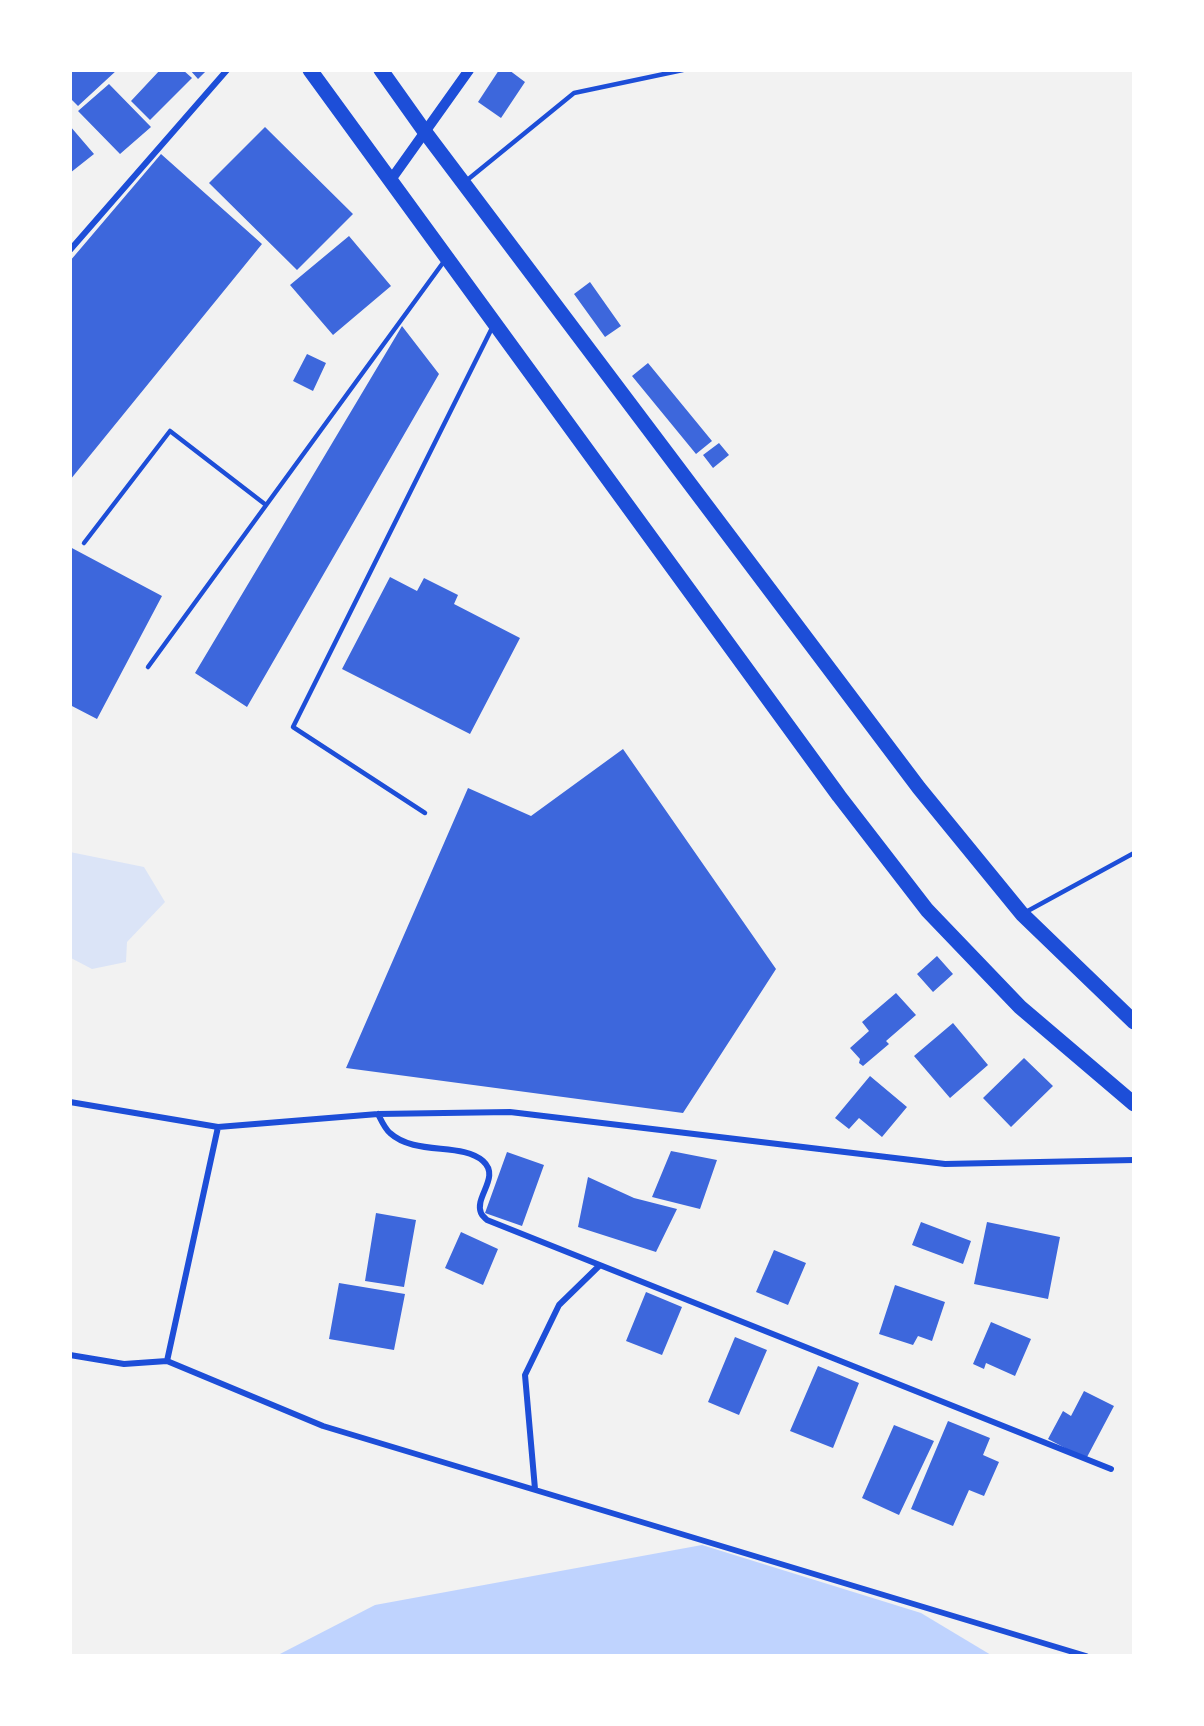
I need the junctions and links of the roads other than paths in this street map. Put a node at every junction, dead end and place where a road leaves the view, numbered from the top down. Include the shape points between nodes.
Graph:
1 (227, 70) edge
2 (310, 70) edge
3 (381, 70) edge
4 (469, 70) edge
5 (683, 70) edge
6 (425, 132) junction
7 (390, 181) junction
8 (464, 183) junction
9 (70, 250) edge
10 (447, 258) junction
11 (494, 323) junction
12 (267, 506) junction
13 (84, 543) dead end
14 (148, 667) dead end
15 (425, 813) dead end
16 (1134, 853) edge
17 (1022, 914) junction
18 (1134, 1022) edge
19 (70, 1102) edge
20 (1134, 1104) edge
21 (378, 1114) junction
22 (219, 1127) junction
23 (1134, 1160) edge
24 (599, 1266) junction
25 (70, 1355) edge
26 (167, 1361) junction
27 (1111, 1469) dead end
28 (535, 1489) junction
29 (1086, 1656) edge

1 - 9 street
2 - 7 main road
3 - 6 main road
4 - 6 street
5 - 8 lane via 574,93
6 - 7 street
6 - 8 main road
7 - 10 main road
8 - 17 main road via 919,788
10 - 11 main road
10 - 12 lane
11 - 15 lane via 293,727
11 - 20 main road via 839,796 927,910 1020,1007
12 - 13 lane via 170,431
12 - 14 lane
16 - 17 lane
17 - 18 main road
19 - 22 street
21 - 22 street
21 - 23 street via 510,1112 945,1164
21 - 24 street via 390,1133 413,1146 473,1154 485,1162 490,1176 480,1205 487,1221
22 - 26 street
24 - 27 street
24 - 28 street via 559,1305 525,1375
25 - 26 street via 124,1364
26 - 28 street via 323,1426
28 - 29 street

